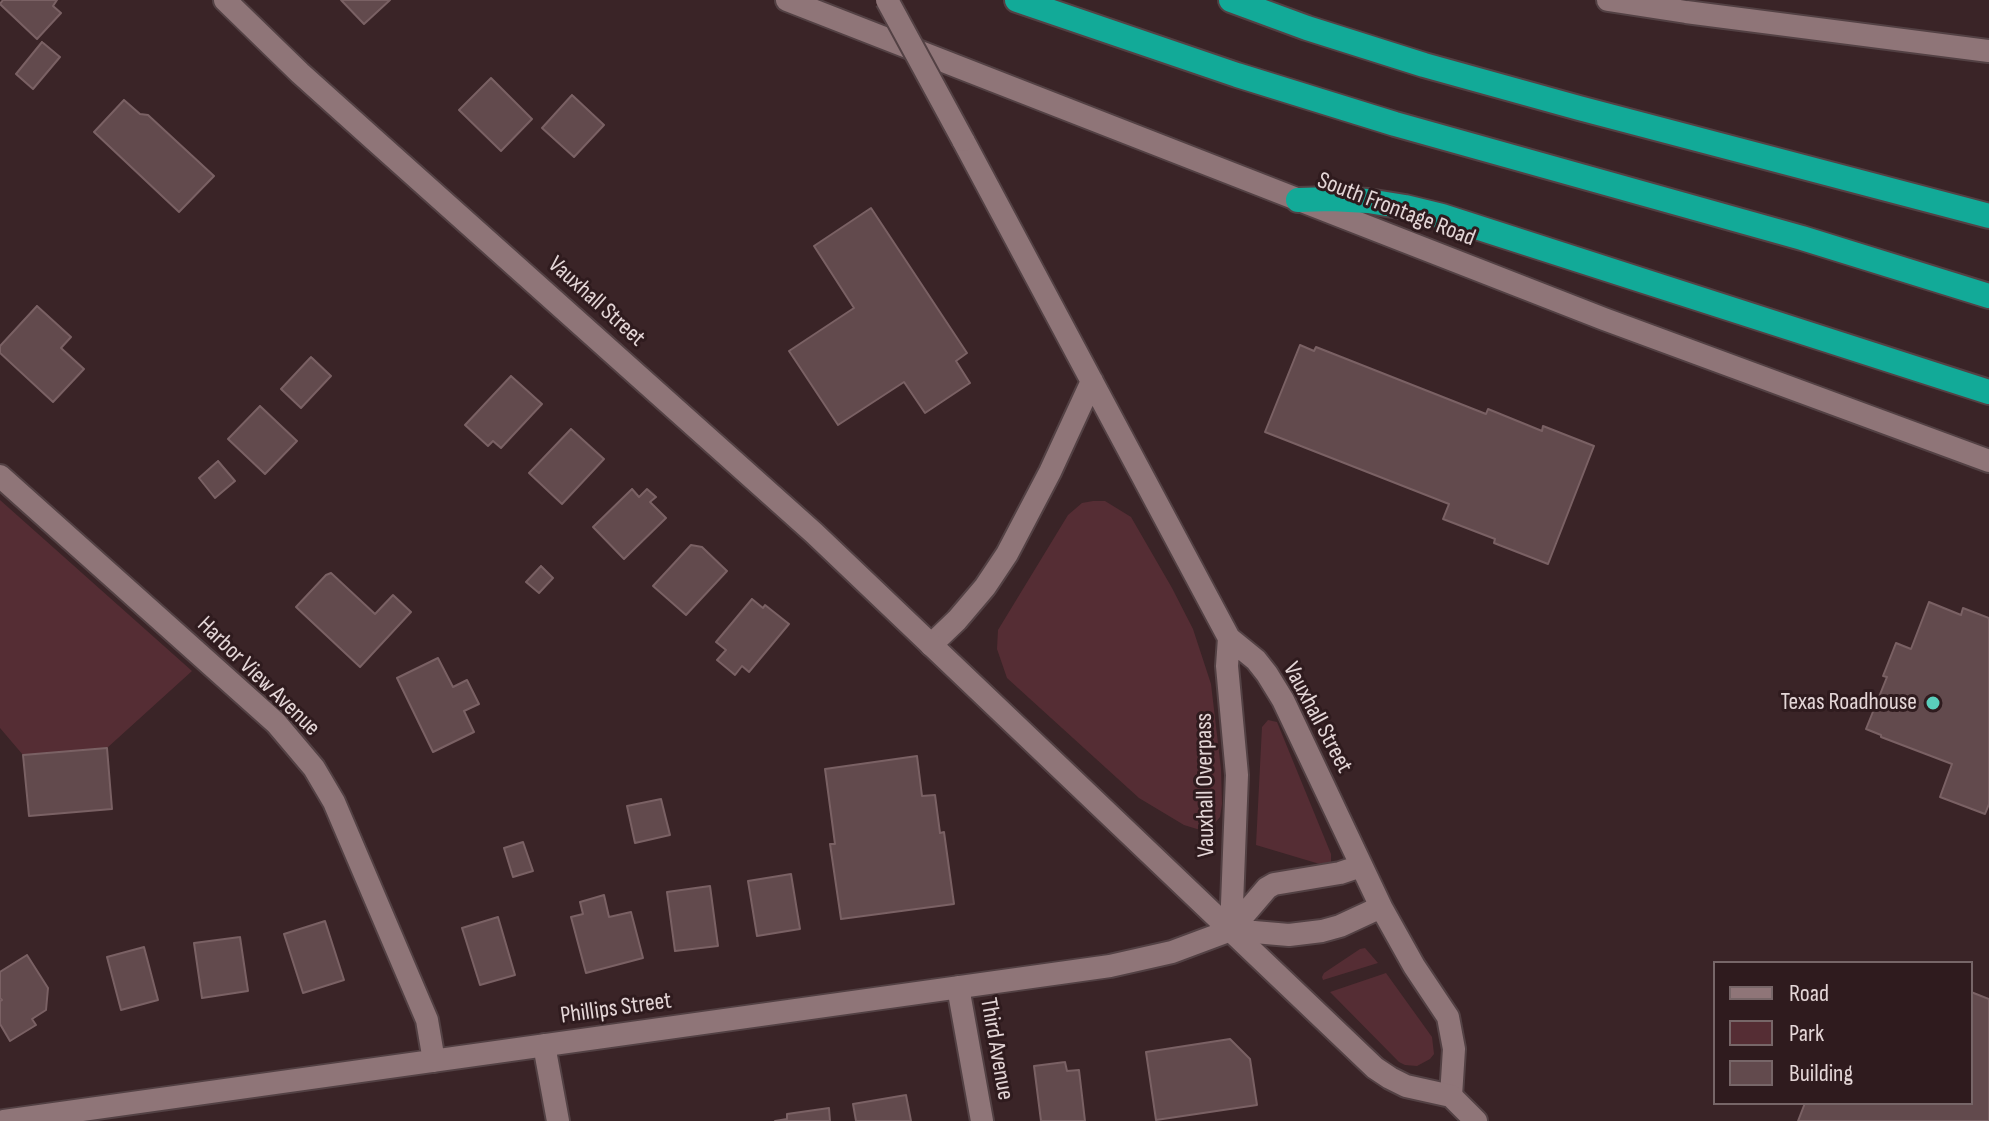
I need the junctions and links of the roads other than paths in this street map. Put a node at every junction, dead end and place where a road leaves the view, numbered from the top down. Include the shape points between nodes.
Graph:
1 (225, 0) edge
2 (787, 0) edge
3 (887, 0) edge
4 (1017, 0) edge
5 (1231, 0) edge
6 (1608, 0) edge
7 (1989, 51) edge
8 (1298, 200) junction
9 (1989, 216) edge
10 (1989, 296) edge
11 (1092, 381) junction
12 (1989, 392) edge
13 (1989, 461) edge
14 (0, 476) edge
15 (1229, 638) junction
16 (931, 645) junction
17 (1361, 866) junction
18 (1381, 907) junction
19 (1231, 930) junction
20 (958, 987) junction
21 (544, 1045) junction
22 (434, 1061) junction
23 (1451, 1096) junction
24 (136, 1112) edge
25 (4, 1121) edge
26 (558, 1121) edge
27 (982, 1121) edge
28 (1476, 1121) edge

1 - 16 street, Vauxhall Street
2 - 8 street, South Frontage Road
3 - 11 street, Vauxhall Street, bridge
4 - 10 highway via 1395,124
5 - 9 highway via 1460,75
6 - 7 street
8 - 12 highway via 1368,201 1442,216
8 - 13 street, South Frontage Road
11 - 15 street, Vauxhall Street
11 - 16 street via 1007,554 985,587
14 - 22 street, Harbor View Avenue via 276,723 314,768 334,802 427,1020
15 - 17 street, Vauxhall Street via 1256,660 1283,700
15 - 19 street, Vauxhall Overpass via 1237,775
16 - 19 street, Vauxhall Street
17 - 18 street, Vauxhall Street
17 - 19 street, Phillips Street via 1274,884
18 - 19 street, Phillips Street via 1322,931 1289,935
18 - 23 street, Vauxhall Street via 1448,1017 1454,1049
19 - 20 street, Phillips Street via 1195,945 1110,966
19 - 23 street, Vauxhall Street via 1375,1068 1406,1086
20 - 21 street, Phillips Street
20 - 27 street, Third Avenue
21 - 22 street, Phillips Street
21 - 26 street
22 - 24 street, Phillips Street
23 - 28 street
24 - 25 street, Phillips Street

